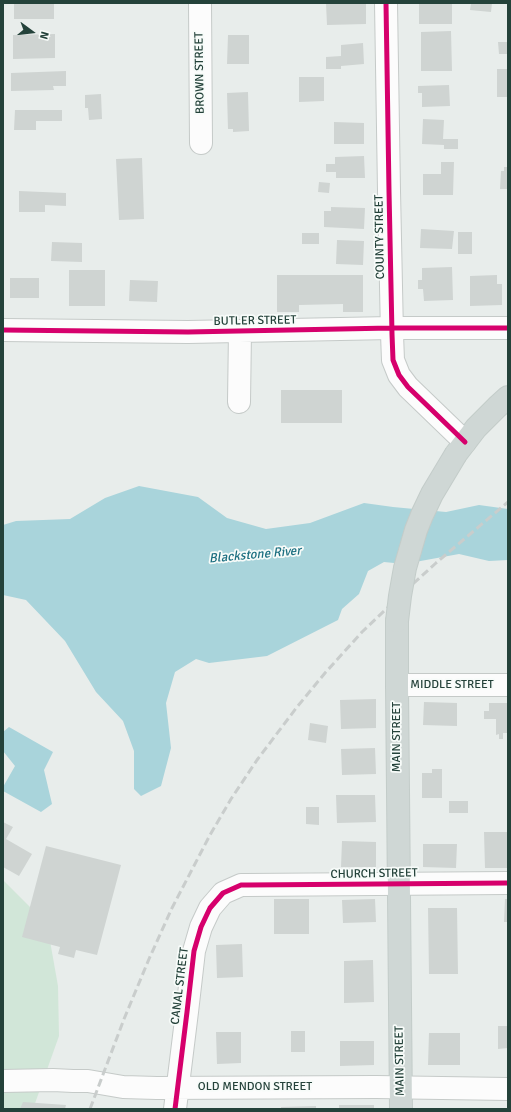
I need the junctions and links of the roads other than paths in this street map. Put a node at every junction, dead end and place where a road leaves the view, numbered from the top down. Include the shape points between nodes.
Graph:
1 (200, 3) edge
2 (386, 3) edge
3 (201, 143) dead end
4 (392, 328) junction
5 (508, 328) edge
6 (3, 330) edge
7 (240, 331) junction
8 (508, 397) edge
9 (239, 402) dead end
10 (460, 448) junction
11 (397, 685) junction
12 (508, 685) edge
13 (508, 883) edge
14 (398, 884) junction
15 (241, 885) joint
16 (3, 1081) edge
17 (177, 1088) junction
18 (508, 1089) edge
19 (401, 1098) edge
20 (175, 1109) edge

1 - 3 street, BROWN STREET
2 - 4 street, COUNTY STREET
4 - 5 street, BUTLER STREET
4 - 7 street, BUTLER STREET
4 - 10 street, COUNTY STREET via 393,360 399,375
6 - 7 street, BUTLER STREET
7 - 9 street
8 - 10 main road, MAIN STREET via 476,428
10 - 11 main road, MAIN STREET, bridge via 422,515 405,568 397,621
11 - 12 street, MIDDLE STREET
11 - 14 main road, MAIN STREET
13 - 14 street, CHURCH STREET
14 - 15 street, CHURCH STREET
14 - 19 main road, MAIN STREET
15 - 17 street, CANAL STREET via 223,893 210,908 201,927 194,951
16 - 17 street, OLD MENDON STREET via 88,1081 123,1087
17 - 19 street, OLD MENDON STREET
17 - 20 street, CANAL STREET
18 - 19 street, OLD MENDON STREET

